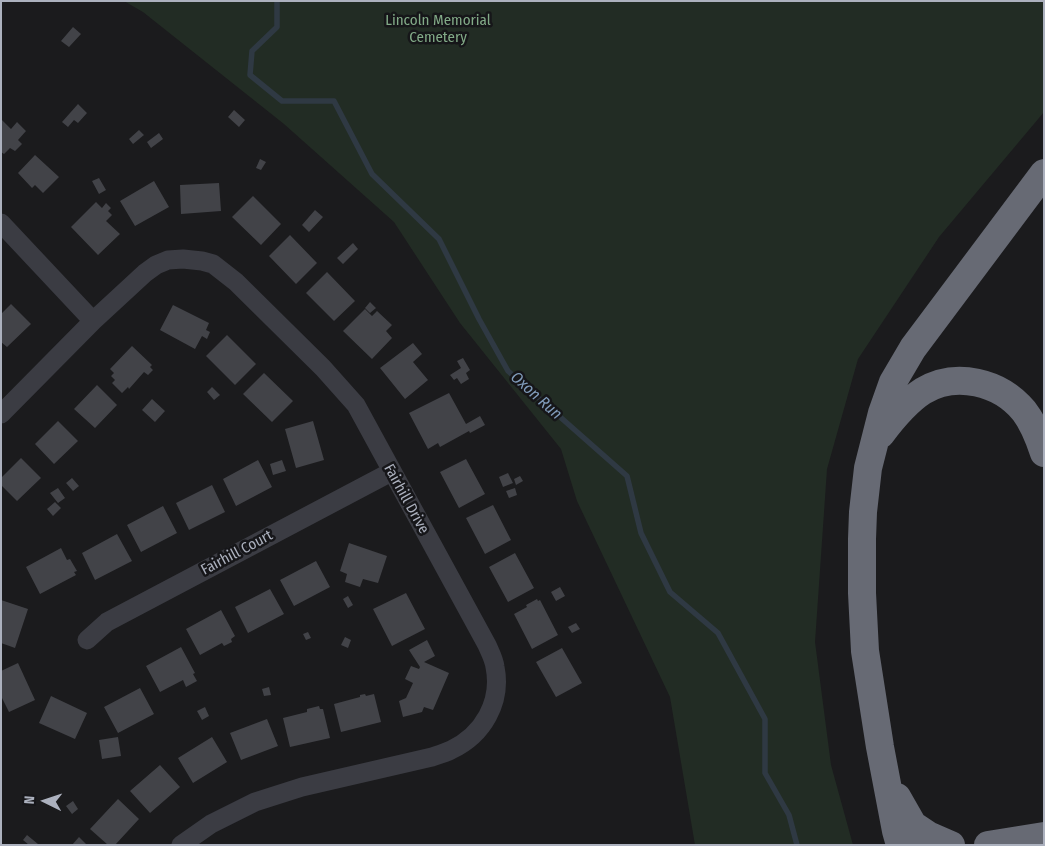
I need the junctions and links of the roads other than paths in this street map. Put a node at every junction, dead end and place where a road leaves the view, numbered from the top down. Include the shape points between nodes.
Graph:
1 (1044, 173) edge
2 (1, 223) edge
3 (93, 321) junction
4 (1, 414) edge
5 (874, 444) junction
6 (1044, 453) edge
7 (391, 472) junction
8 (87, 640) dead end
9 (885, 777) junction
10 (1044, 836) edge
11 (912, 838) edge
12 (1044, 841) edge
13 (181, 845) edge
14 (883, 845) edge
15 (951, 845) edge
16 (988, 845) edge
17 (1035, 845) edge

1 - 5 highway via 913,348 886,398
2 - 3 street
3 - 4 street, Fairhill Drive
3 - 7 street, Fairhill Drive via 156,265 183,259 213,264 236,282 356,405
5 - 6 highway via 902,408 924,390 962,380 989,386 1012,399 1031,421
5 - 9 highway via 863,512 862,593 865,651
7 - 8 street, Fairhill Court via 107,622
7 - 13 street, Fairhill Drive via 487,645 495,666 497,685 494,705 487,718 478,730 452,750 254,802 211,824
9 - 11 highway
9 - 14 highway
10 - 16 highway
11 - 15 highway via 928,835
12 - 17 highway

